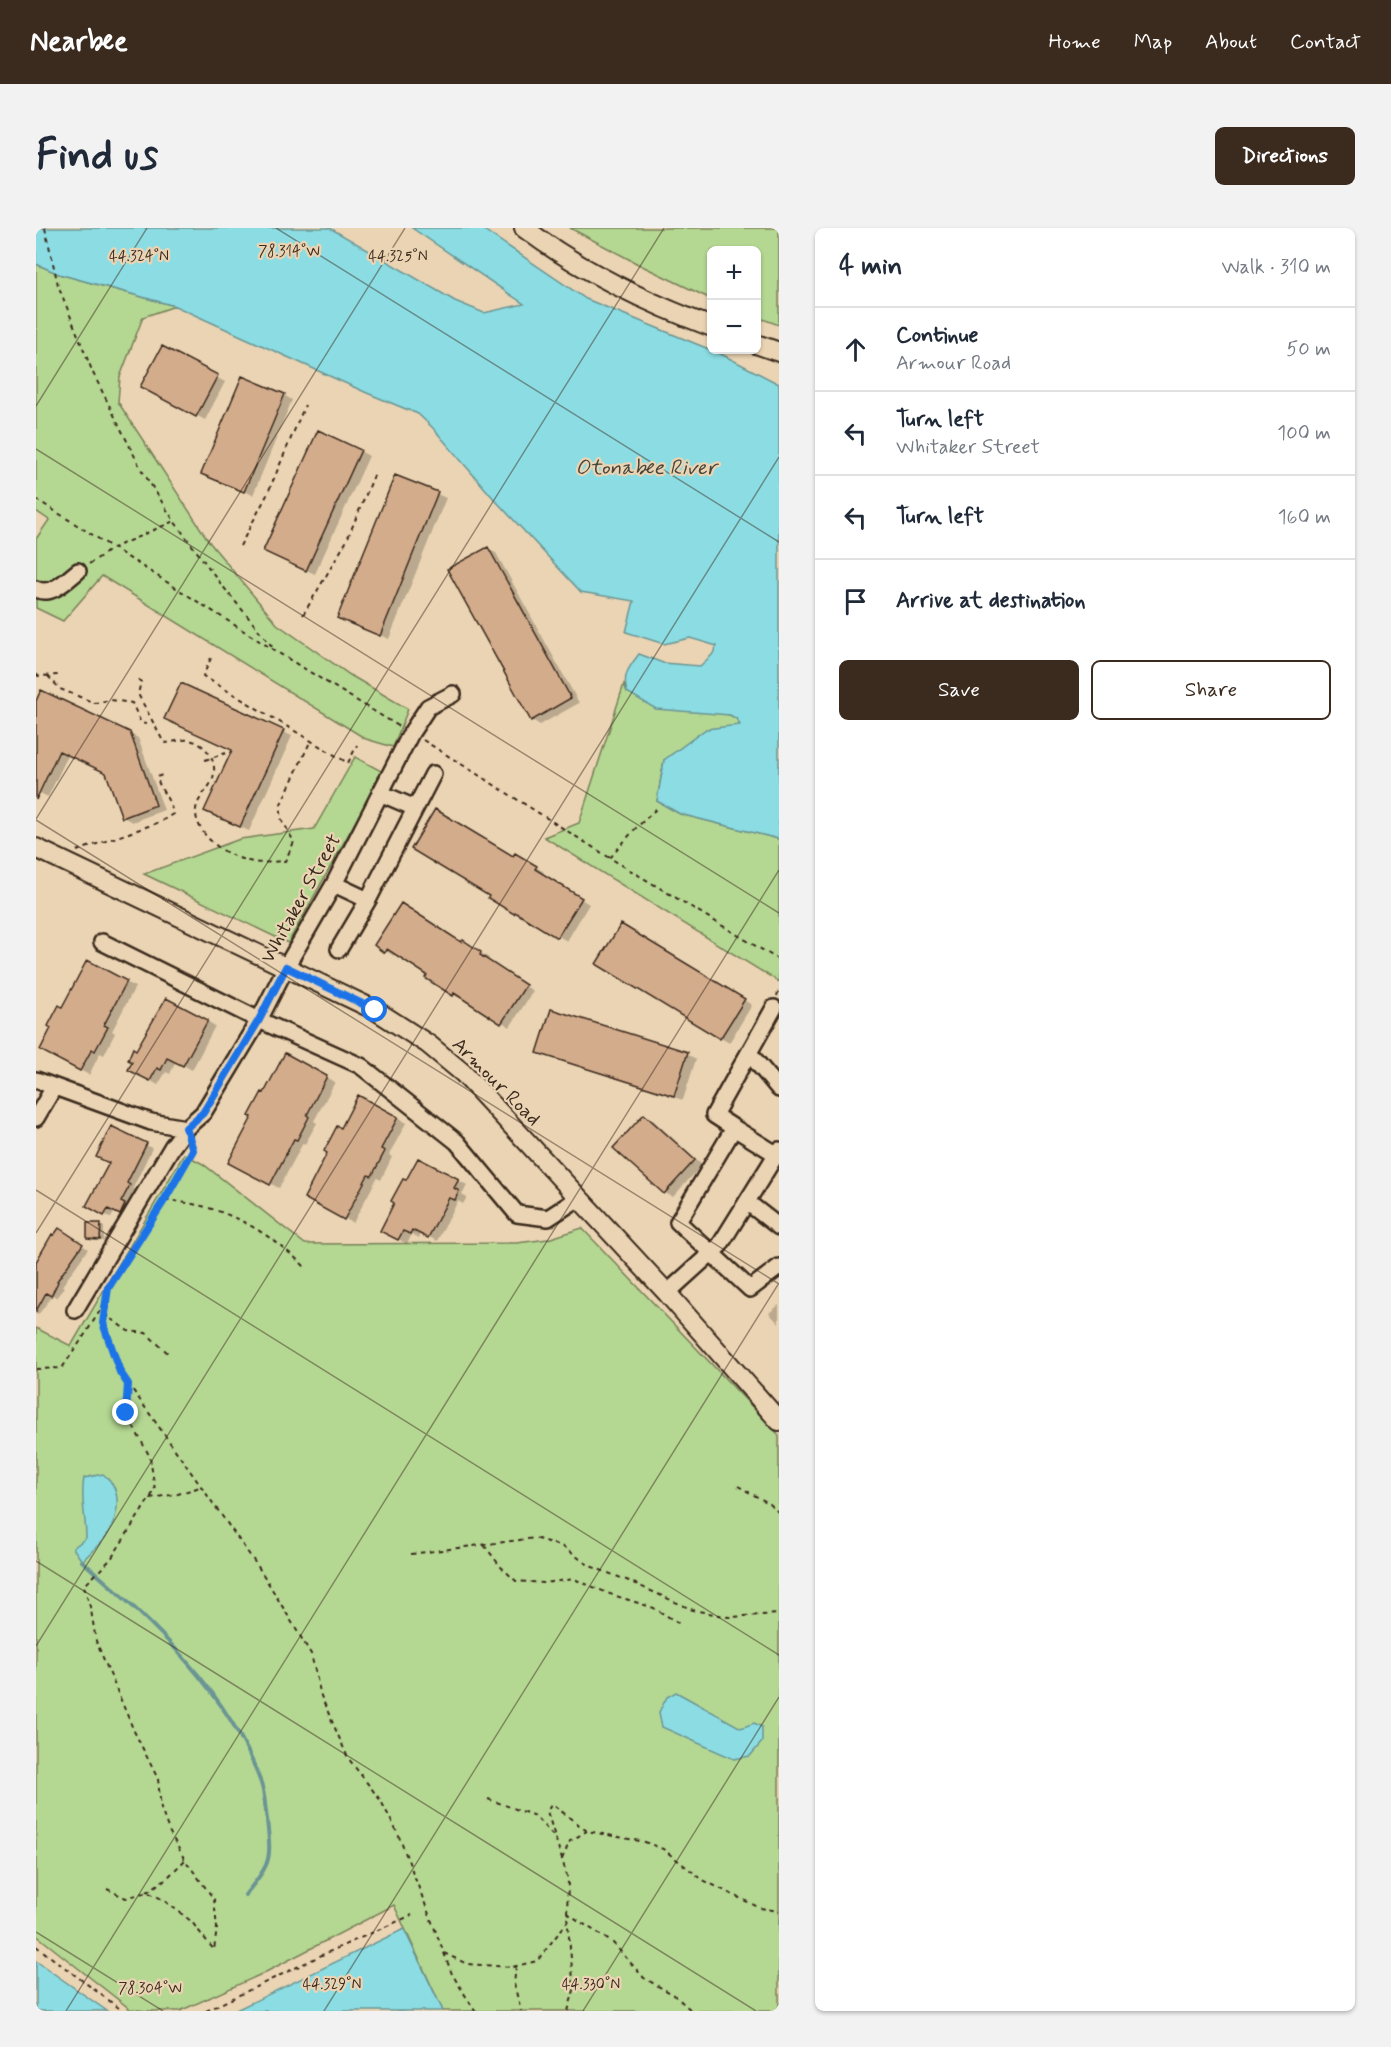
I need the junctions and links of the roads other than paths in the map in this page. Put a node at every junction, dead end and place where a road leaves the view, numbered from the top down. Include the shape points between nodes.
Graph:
1 (524, 228) edge
2 (707, 326) edge
3 (761, 346) edge
4 (779, 352) edge
5 (78, 571) road end
6 (36, 589) edge
7 (453, 694) dead end
8 (433, 774) dead end
9 (380, 793) junction
10 (415, 808) junction
11 (36, 848) edge
12 (334, 884) junction
13 (368, 900) junction
14 (102, 942) dead end
15 (339, 949) dead end
16 (286, 967) junction
17 (774, 1008) dead end
18 (259, 1020) junction
19 (749, 1053) junction
20 (36, 1080) edge
21 (54, 1087) junction
22 (779, 1089) edge
23 (36, 1118) edge
24 (186, 1128) junction
25 (734, 1128) junction
26 (778, 1152) edge
27 (579, 1198) junction
28 (747, 1202) junction
29 (779, 1227) edge
30 (711, 1254) junction
31 (779, 1266) edge
32 (667, 1293) junction
33 (75, 1310) dead end
34 (779, 1421) edge

1 - 2 main road via 593,274
3 - 4 main road
5 - 6 street via 56,589
7 - 9 street, Whitaker Street via 428,707
8 - 10 street
9 - 10 street
9 - 12 street, Whitaker Street
10 - 13 street
11 - 16 main road, Armour Road
12 - 13 street
12 - 16 street, Whitaker Street
13 - 15 street
14 - 18 street
16 - 18 street, Whitaker Street
16 - 27 main road, Armour Road via 375,1010 428,1044 463,1073
17 - 19 street
18 - 24 street, Whitaker Street via 203,1113
18 - 27 street via 361,1066 457,1142 517,1214 548,1218
19 - 22 street
19 - 25 street via 714,1115
20 - 21 street
21 - 23 street
21 - 24 street via 151,1122
24 - 33 street, Whitaker Street
25 - 26 street
25 - 30 street via 678,1222
26 - 28 street
27 - 32 main road, Armour Road
28 - 29 street
28 - 30 street
30 - 31 street via 750,1289
30 - 32 street
32 - 34 main road, Armour Road

